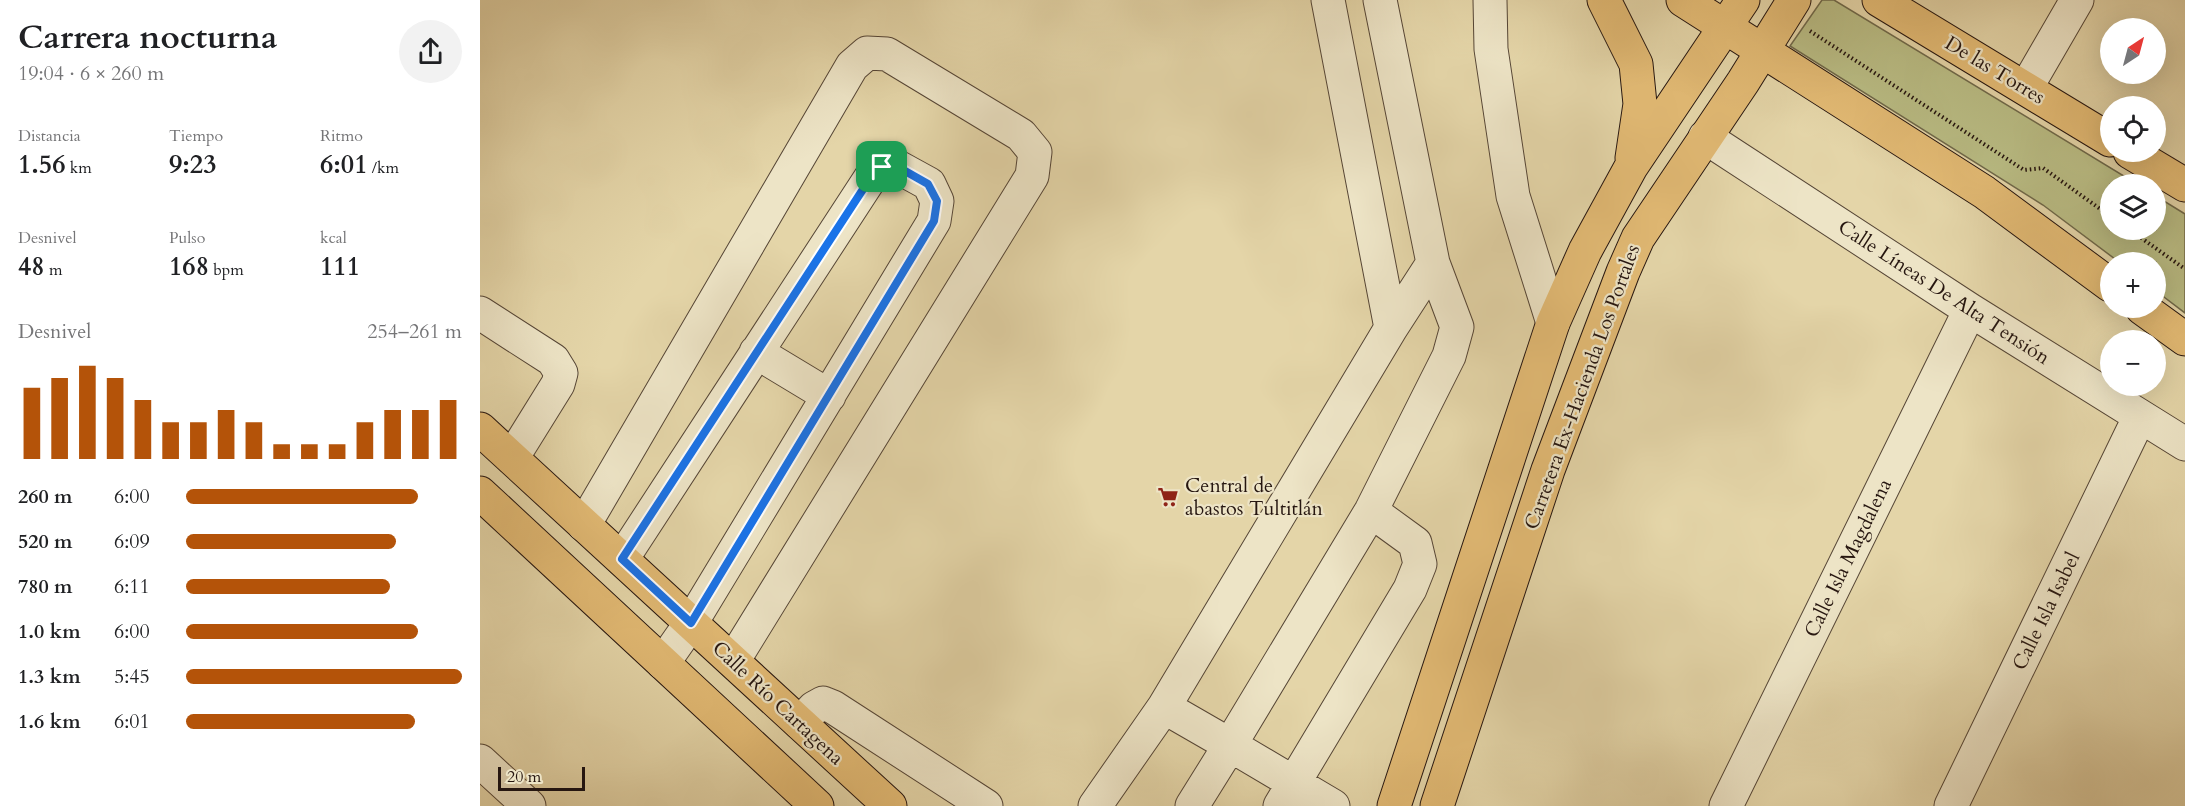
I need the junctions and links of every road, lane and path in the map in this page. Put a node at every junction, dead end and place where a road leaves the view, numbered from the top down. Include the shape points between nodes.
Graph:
1 (1328, 0) edge
2 (1380, 0) edge
3 (1490, 0) edge
4 (1604, 0) edge
5 (1683, 0) edge
6 (1879, 0) edge
7 (2077, 0) edge
8 (1789, 7) edge
9 (1734, 13) edge
10 (1763, 49) junction
11 (2026, 88) junction
12 (2100, 134) edge
13 (1705, 137) junction
14 (2147, 162) edge
15 (1631, 167) junction
16 (2185, 185) edge
17 (2100, 209) edge
18 (2144, 240) edge
19 (1433, 263) junction
20 (2185, 268) edge
21 (2100, 278) edge
22 (1970, 310) junction
23 (480, 313) edge
24 (2156, 318) edge
25 (1553, 323) junction
26 (1391, 328) junction
27 (2185, 339) edge
28 (756, 352) junction
29 (829, 396) junction
30 (2140, 416) junction
31 (480, 429) edge
32 (2185, 444) edge
33 (1509, 454) junction
34 (512, 458) junction
35 (1548, 470) junction
36 (480, 493) edge
37 (1371, 510) junction
38 (584, 525) junction
39 (622, 559) junction
40 (691, 623) junction
41 (733, 661) junction
42 (663, 663) junction
43 (1164, 707) junction
44 (800, 723) junction
45 (1230, 745) junction
46 (480, 761) edge
47 (1287, 795) edge
48 (529, 806) edge
49 (817, 806) edge
50 (890, 806) edge
51 (986, 806) edge
52 (1095, 806) edge
53 (1192, 806) edge
54 (1333, 806) edge
55 (1394, 806) edge
56 (1437, 806) edge
57 (1726, 806) edge
58 (1951, 806) edge

1 - 26 street
2 - 19 street
3 - 25 street via 1491,49 1513,196
4 - 15 main road via 1636,64 1640,104
5 - 9 main road
6 - 11 main road, De las Torres
7 - 11 street
8 - 10 main road, Carretera Ex-Hacienda Los Portales
8 - 17 path via 2024,170 2043,168
9 - 10 main road
9 - 15 main road, Carretera Ex-Hacienda Los Portales
10 - 13 main road, Carretera Ex-Hacienda Los Portales
10 - 21 main road via 1984,192
11 - 12 main road, De las Torres
13 - 22 street, Calle Líneas De Alta Tensión
13 - 35 main road, Carretera Ex-Hacienda Los Portales via 1638,238
14 - 16 main road
15 - 25 main road, Carretera Ex-Hacienda Los Portales via 1585,250
18 - 20 path
19 - 26 street
19 - 37 street via 1456,327 1449,356
22 - 30 street, Calle Líneas De Alta Tensión
22 - 57 street, Calle Isla Magdalena
23 - 34 street via 553,360 561,373
24 - 27 main road
25 - 33 main road, Carretera Ex-Hacienda Los Portales
26 - 43 street
28 - 29 street
28 - 29 street via 871,177 882,167 898,167 928,184 937,201 934,221
28 - 39 street
29 - 40 street
30 - 32 street, Calle Líneas De Alta Tensión
30 - 58 street, Calle Isla Isabel
31 - 34 main road, Calle Río Cartagena
33 - 35 main road
33 - 55 main road, Carretera Ex-Hacienda Los Portales
34 - 38 main road, Calle Río Cartagena
35 - 56 main road, Carretera Ex-Hacienda Los Portales
36 - 42 main road
37 - 45 street
37 - 47 street via 1414,543 1420,564 1410,589
38 - 39 main road, Calle Río Cartagena
38 - 41 street via 852,66 867,52 887,54 1021,135 1035,152 1032,176
39 - 40 main road, Calle Río Cartagena
40 - 41 main road, Calle Río Cartagena
40 - 42 street
41 - 44 main road, Calle Río Cartagena
42 - 49 main road
43 - 45 street
43 - 52 street
44 - 50 main road, Calle Río Cartagena
44 - 51 street via 823,703 833,707
45 - 47 street
45 - 53 street
46 - 48 street
47 - 54 street

